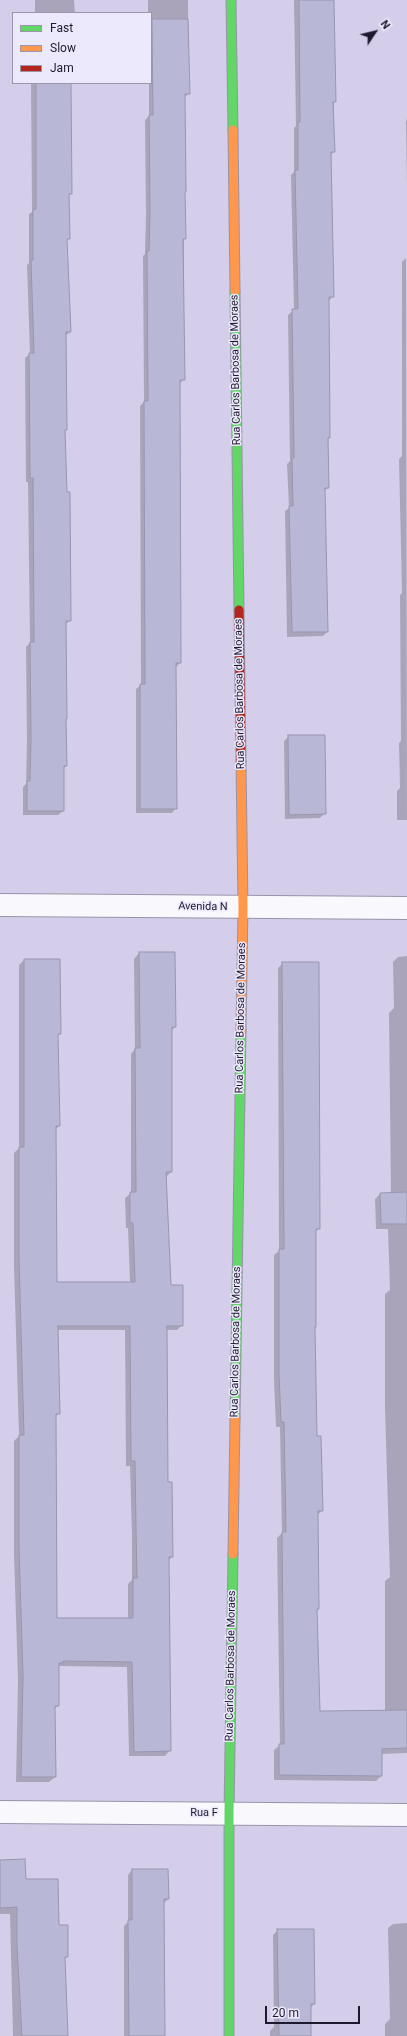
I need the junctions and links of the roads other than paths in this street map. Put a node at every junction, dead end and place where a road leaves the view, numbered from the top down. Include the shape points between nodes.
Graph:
1 (231, 0) edge
2 (0, 905) edge
3 (243, 907) junction
4 (407, 908) edge
5 (0, 1812) edge
6 (229, 1813) junction
7 (407, 1815) edge
8 (229, 2036) edge

1 - 3 street, Rua Carlos Barbosa de Moraes
2 - 3 street, Avenida N
3 - 4 street, Avenida N
3 - 6 street, Rua Carlos Barbosa de Moraes
5 - 6 street, Rua F
6 - 7 street, Rua F
6 - 8 street, Rua Carlos Barbosa de Moraes

